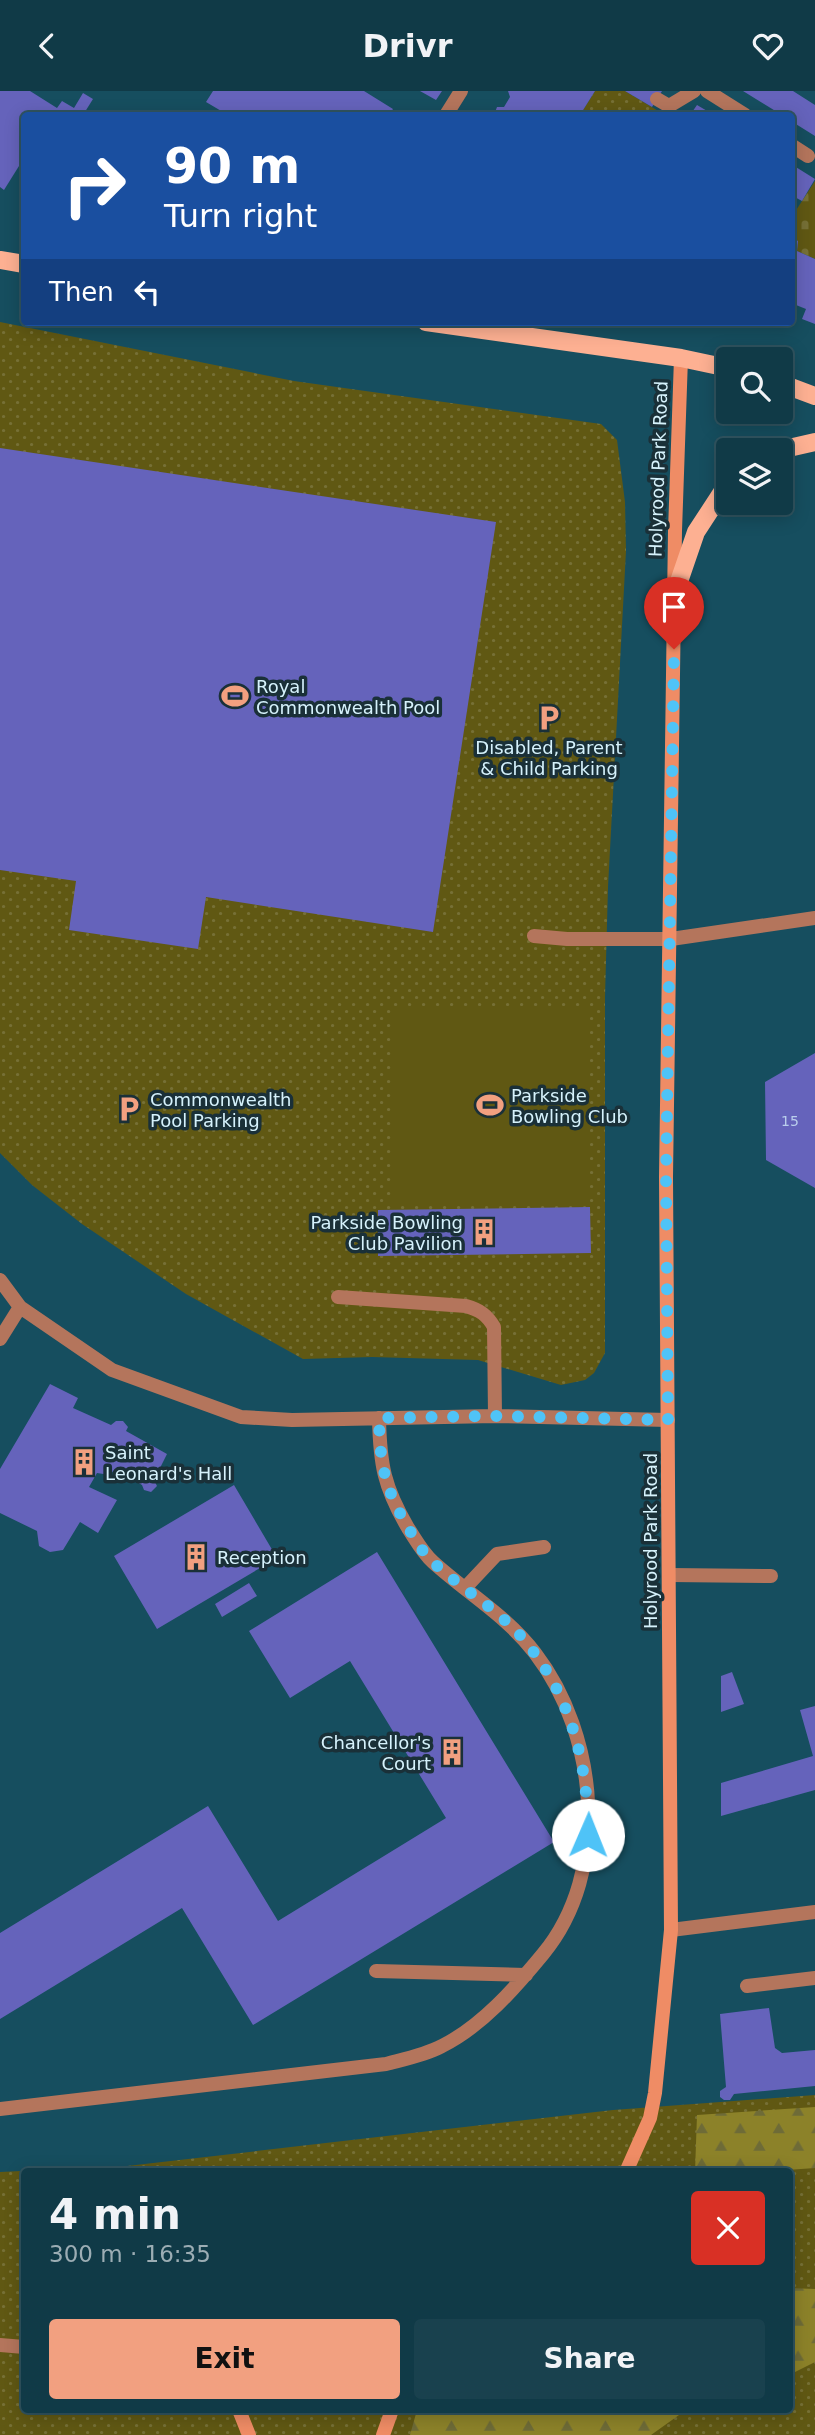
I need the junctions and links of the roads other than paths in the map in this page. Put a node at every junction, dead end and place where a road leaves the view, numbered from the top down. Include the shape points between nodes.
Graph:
1 (461, 91) edge
2 (694, 91) edge
3 (707, 91) edge
4 (657, 99) dead end
5 (448, 112) edge
6 (741, 112) edge
7 (795, 148) edge
8 (808, 156) dead end
9 (0, 260) edge
10 (21, 264) edge
11 (454, 326) edge
12 (681, 358) junction
13 (716, 365) edge
14 (793, 388) edge
15 (815, 396) edge
16 (815, 442) edge
17 (793, 447) edge
18 (716, 501) edge
19 (674, 596) junction
20 (815, 918) edge
21 (534, 936) dead end
22 (670, 939) junction
23 (0, 1280) edge
24 (338, 1297) dead end
25 (20, 1307) junction
26 (0, 1339) edge
27 (495, 1416) junction
28 (379, 1418) junction
29 (668, 1420) junction
30 (544, 1547) dead end
31 (670, 1575) junction
32 (771, 1576) dead end
33 (465, 1588) junction
34 (815, 1912) edge
35 (671, 1930) junction
36 (376, 1971) dead end
37 (526, 1975) junction
38 (815, 1978) edge
39 (747, 1986) dead end
40 (0, 2109) edge
41 (628, 2168) edge
42 (0, 2345) edge
43 (21, 2347) edge
44 (240, 2413) edge
45 (391, 2413) edge
46 (249, 2435) edge
47 (383, 2435) edge

1 - 5 street
2 - 4 street via 669,106
3 - 6 street
7 - 8 street
9 - 10 main road
11 - 12 main road
12 - 13 main road
12 - 19 street, Holyrood Park Road
14 - 15 main road
16 - 17 main road
18 - 19 main road via 696,532
19 - 22 street, Holyrood Park Road
20 - 22 street
21 - 22 street
22 - 29 street, Holyrood Park Road
23 - 25 street
24 - 27 street via 478,1309 494,1327
25 - 26 street
25 - 28 street via 112,1370 241,1417
27 - 28 street
27 - 29 street
28 - 33 street via 380,1454 392,1498 425,1553
29 - 31 street, Holyrood Park Road
30 - 33 street via 498,1554
31 - 32 street
31 - 35 street, Holyrood Park Road
33 - 37 street via 519,1634 549,1674 571,1718 583,1767 588,1835 583,1870 562,1929
34 - 35 street
35 - 41 street, Holyrood Park Road via 655,2093 650,2118
36 - 37 street
37 - 40 street via 472,2026 442,2047 386,2064
38 - 39 street
42 - 43 street
44 - 46 street
45 - 47 street

